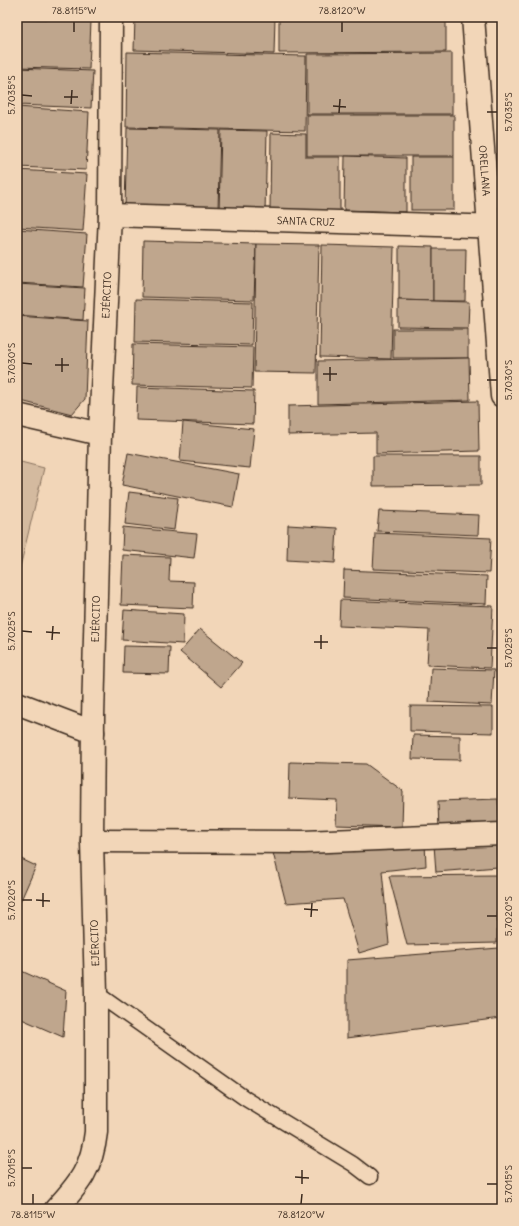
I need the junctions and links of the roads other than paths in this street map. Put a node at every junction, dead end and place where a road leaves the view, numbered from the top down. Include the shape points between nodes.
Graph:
1 (111, 17) edge
2 (473, 17) edge
3 (110, 215) junction
4 (495, 227) edge
5 (502, 396) edge
6 (17, 415) edge
7 (100, 434) junction
8 (17, 703) edge
9 (93, 732) junction
10 (502, 834) edge
11 (92, 841) junction
12 (96, 993) junction
13 (370, 1176) dead end
14 (56, 1209) edge

1 - 3 street, EJÉRCITO
2 - 4 street, ORELLANA
3 - 4 street, SANTA CRUZ
3 - 7 street, EJÉRCITO
4 - 5 street, ORELLANA
6 - 7 street
7 - 9 street, EJÉRCITO
8 - 9 street
9 - 11 street, EJÉRCITO
10 - 11 street via 304,842
11 - 12 street, EJÉRCITO
12 - 13 lane via 246,1099
12 - 14 street, EJÉRCITO via 94,1146 82,1178

